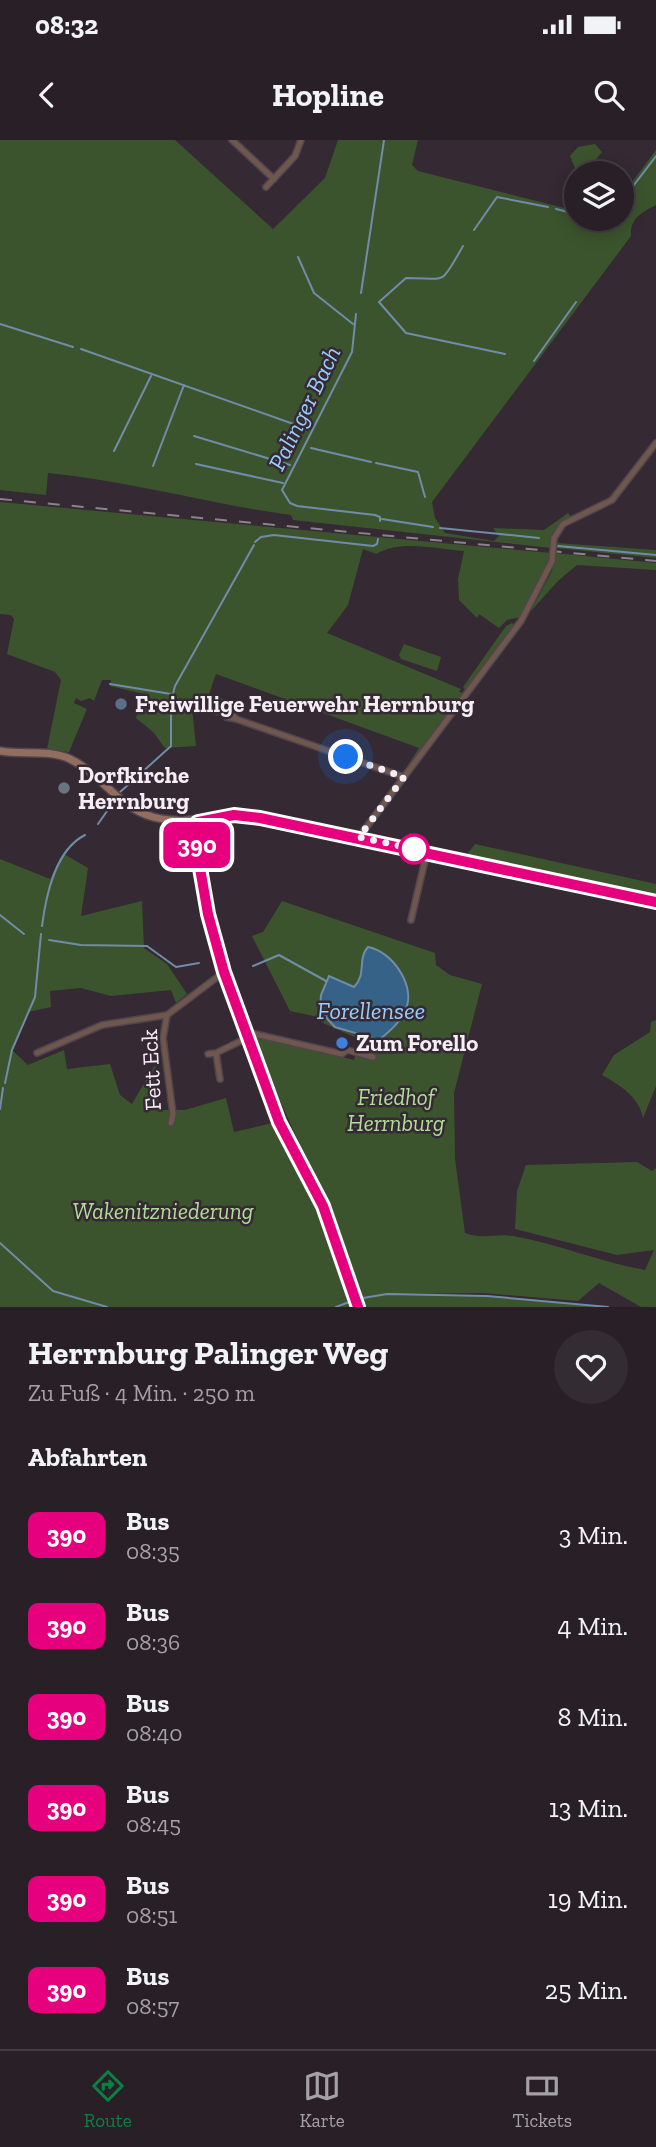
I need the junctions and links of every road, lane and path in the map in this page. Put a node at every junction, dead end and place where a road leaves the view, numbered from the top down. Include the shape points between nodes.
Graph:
1 (232, 140) edge
2 (301, 140) edge
3 (274, 179) junction
4 (266, 187) dead end
5 (656, 443) edge
6 (236, 719) dead end
7 (0, 751) edge
8 (404, 777) junction
9 (198, 822) junction
10 (189, 823) junction
11 (359, 837) junction
12 (196, 846) junction
13 (427, 852) junction
14 (656, 902) edge
15 (411, 920) dead end
16 (224, 972) junction
17 (167, 1015) junction
18 (248, 1036) junction
19 (37, 1053) dead end
20 (216, 1053) junction
21 (208, 1054) dead end
22 (373, 1057) dead end
23 (220, 1079) dead end
24 (170, 1123) dead end
25 (356, 1302) edge

1 - 3 street
2 - 3 street via 295,156
3 - 4 street
5 - 8 street, bridge via 612,500 563,524 554,538 552,561 521,621
6 - 8 street
7 - 10 main road via 67,757 120,801 144,814
8 - 11 street
9 - 10 main road
9 - 11 main road via 245,815
9 - 12 main road
10 - 12 main road
11 - 13 main road
12 - 16 main road
13 - 14 main road
13 - 15 street
16 - 17 street, Fett Eck
16 - 18 main road
17 - 19 street, Fett Eck via 102,1025
17 - 24 street, Fett Eck via 163,1038 173,1114
18 - 20 street
18 - 22 street via 266,1035
18 - 25 main road via 279,1122 323,1206
20 - 21 street
20 - 23 street

